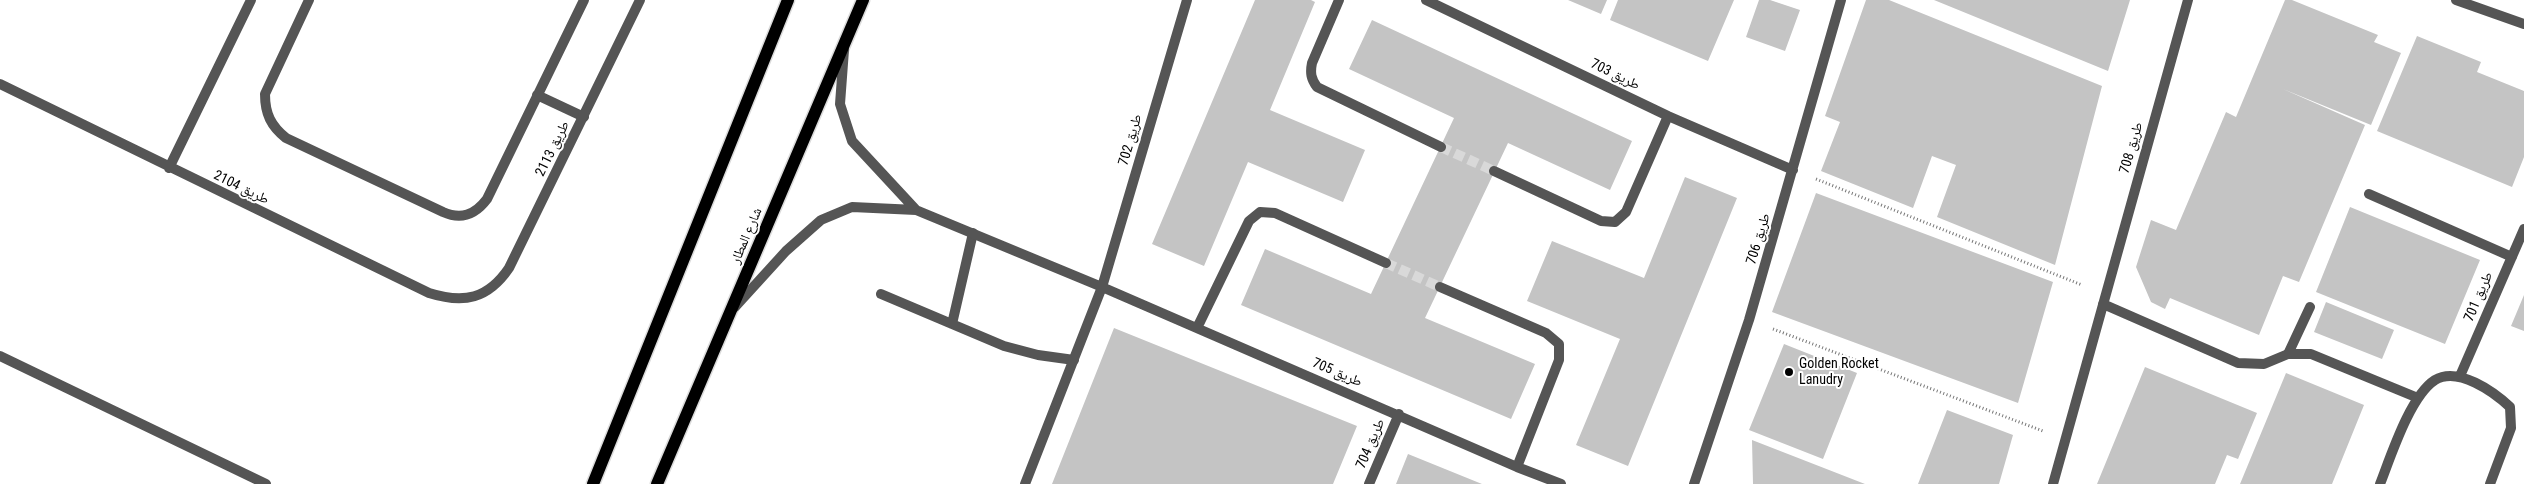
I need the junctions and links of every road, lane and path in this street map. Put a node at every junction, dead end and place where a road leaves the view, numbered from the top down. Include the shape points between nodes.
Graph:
1 (251, 0) edge
2 (309, 0) edge
3 (584, 0) edge
4 (640, 0) edge
5 (788, 0) edge
6 (863, 0) edge
7 (1186, 0) edge
8 (1339, 0) edge
9 (1426, 0) edge
10 (1841, 0) edge
11 (2188, 0) edge
12 (2456, 0) edge
13 (2524, 24) edge
14 (845, 40) junction
15 (0, 84) edge
16 (537, 95) junction
17 (1668, 116) junction
18 (584, 118) junction
19 (1441, 147) tunnel mouth
20 (168, 168) junction
21 (1793, 170) junction
22 (1494, 171) tunnel mouth
23 (2369, 194) dead end
24 (916, 210) junction
25 (2524, 229) edge
26 (974, 233) junction
27 (2512, 257) junction
28 (1386, 262) tunnel mouth
29 (1102, 287) junction
30 (1440, 287) tunnel mouth
31 (881, 294) dead end
32 (474, 298) joint
33 (2104, 300) junction
34 (2310, 307) dead end
35 (732, 310) junction
36 (1749, 320) junction
37 (952, 324) junction
38 (1197, 328) junction
39 (2288, 354) junction
40 (0, 356) edge
41 (1074, 360) junction
42 (2460, 376) junction
43 (2418, 398) junction
44 (1399, 414) junction
45 (2064, 439) junction
46 (1517, 467) junction
47 (266, 484) edge
48 (592, 484) edge
49 (657, 484) edge
50 (1025, 484) edge
51 (1369, 484) edge
52 (1561, 484) edge
53 (1694, 484) edge
54 (2053, 484) edge
55 (2380, 484) edge
56 (2490, 484) edge

1 - 20 street
2 - 16 street via 265,94 269,120 286,138 452,216 472,214 486,199
3 - 16 street
4 - 18 street, طريق 2113
5 - 48 main road
6 - 14 main road, شارع المطار
7 - 29 street, طريق 702
8 - 19 street via 1312,63 1312,80 1317,87
9 - 17 street, طريق 703
10 - 21 street, طريق 706
11 - 33 street, طريق 708
12 - 13 street
14 - 24 street via 840,104 852,141
14 - 35 main road, شارع المطار
15 - 20 street, طريق 2104
16 - 18 street
17 - 21 street, طريق 703
17 - 22 street via 1626,212 1615,222 1601,221
18 - 32 street, طريق 2113 via 509,268 500,281
20 - 32 street, طريق 2104 via 429,293 443,298
21 - 33 path
21 - 36 street, طريق 706
23 - 27 street
24 - 26 street
24 - 35 street via 852,207 821,220 786,251
25 - 27 street, طريق 701
26 - 29 street
26 - 37 street
27 - 42 street, طريق 701
28 - 38 street via 1274,213 1260,212 1249,222
29 - 38 street, طريق 705
29 - 41 street, طريق 702
30 - 46 street via 1546,333 1559,344 1559,360
31 - 37 street
33 - 39 street via 2238,364 2264,364
33 - 45 street, طريق 708
34 - 39 street
35 - 49 main road, شارع المطار
36 - 45 path
36 - 53 street, طريق 706
37 - 41 street via 1004,346
38 - 44 street, طريق 705
39 - 43 street via 2311,354
40 - 47 street
41 - 50 street, طريق 702
42 - 43 street via 2436,379
42 - 56 street via 2495,392 2510,406 2511,428
43 - 55 street
44 - 46 street, طريق 705
44 - 51 street, طريق 704
45 - 54 street, طريق 708
46 - 52 street, طريق 705

